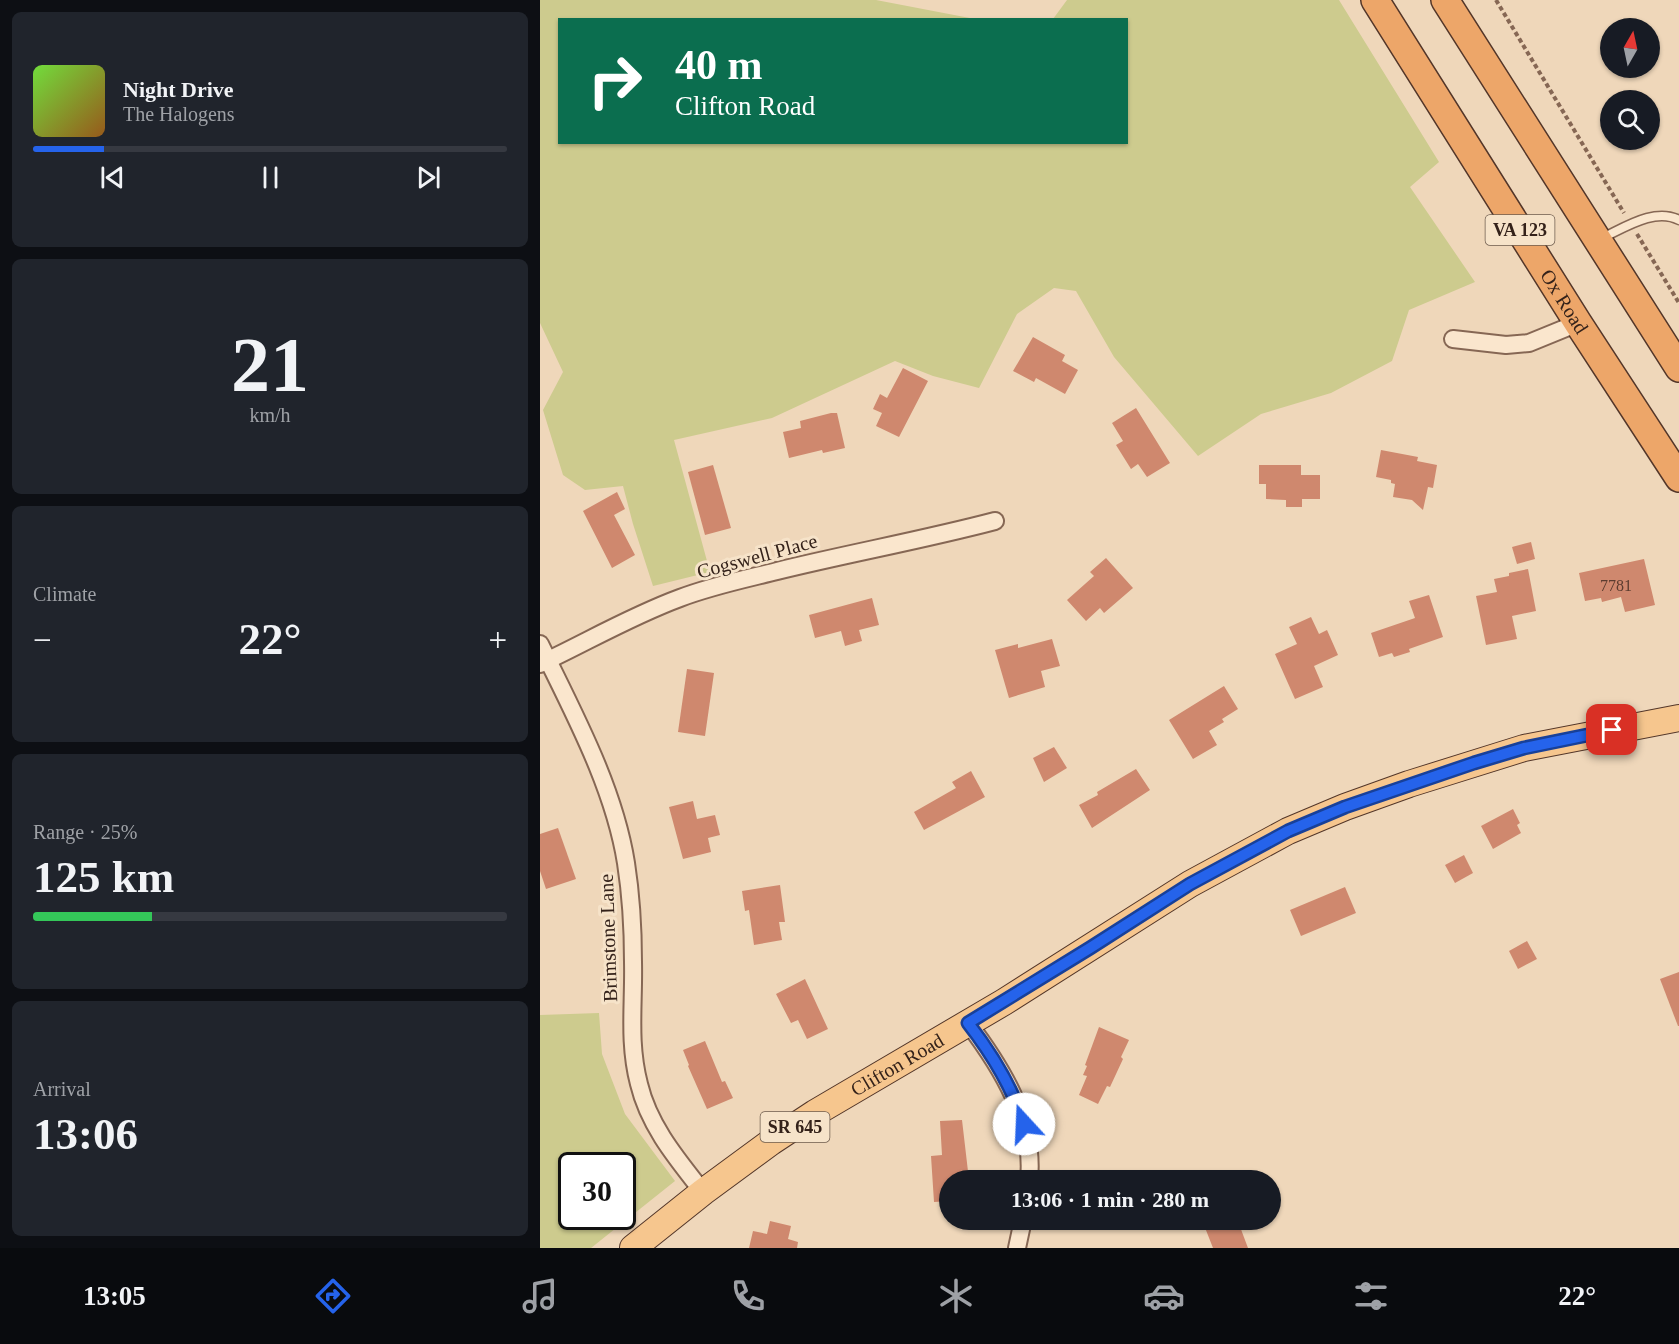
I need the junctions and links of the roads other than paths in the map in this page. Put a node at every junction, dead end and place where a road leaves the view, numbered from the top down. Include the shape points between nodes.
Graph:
1 (1375, 0) edge
2 (1445, 0) edge
3 (1679, 220) edge
4 (1596, 241) junction
5 (1578, 323) junction
6 (1453, 339) dead end
7 (1679, 368) edge
8 (1679, 478) edge
9 (995, 521) dead end
10 (540, 644) edge
11 (544, 662) edge
12 (1679, 718) edge
13 (968, 1023) junction
14 (1029, 1170) edge
15 (703, 1192) junction
16 (1021, 1230) edge
17 (633, 1248) edge
18 (1017, 1248) edge

1 - 5 highway, Ox Road / VA 123
2 - 4 highway, VA 123
3 - 4 lane via 1669,215 1643,219
4 - 7 highway, VA 123
5 - 6 street via 1529,343 1506,345
5 - 8 highway, Ox Road / VA 123
9 - 11 street, Cogswell Place via 681,597
10 - 11 street, Brimstone Lane
11 - 15 street, Brimstone Lane via 600,774 619,830 632,924 631,1034 639,1085 657,1131
12 - 13 main road, Clifton Road / SR 645 via 1524,748 1400,788 1288,831 1190,884
13 - 14 street via 996,1061 1018,1105
13 - 15 main road, Clifton Road / SR 645 via 815,1113
15 - 17 main road, Clifton Road / SR 645
16 - 18 street

